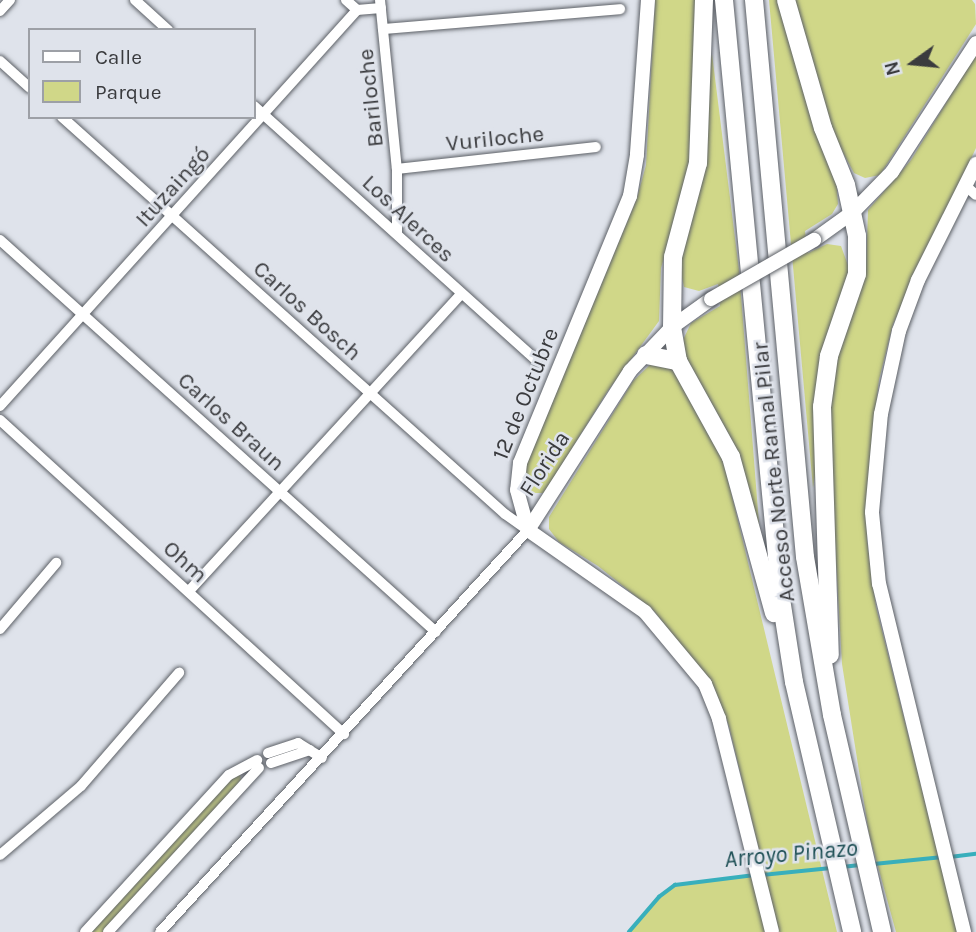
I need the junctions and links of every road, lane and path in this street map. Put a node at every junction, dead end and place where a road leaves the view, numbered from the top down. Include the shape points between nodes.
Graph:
1 (10, 0) edge
2 (135, 0) edge
3 (346, 0) edge
4 (648, 0) edge
5 (705, 0) edge
6 (724, 0) edge
7 (754, 0) edge
8 (786, 0) edge
9 (380, 4) edge
10 (620, 9) dead end
11 (357, 10) junction
12 (0, 11) edge
13 (166, 28) edge
14 (383, 29) junction
15 (976, 43) edge
16 (0, 61) edge
17 (28, 86) edge
18 (256, 108) edge
19 (264, 115) junction
20 (64, 119) edge
21 (596, 147) dead end
22 (976, 164) edge
23 (397, 169) junction
24 (971, 190) edge
25 (853, 212) junction
26 (172, 216) junction
27 (397, 234) junction
28 (0, 240) edge
29 (461, 294) junction
30 (83, 315) junction
31 (672, 327) junction
32 (646, 355) junction
33 (536, 360) dead end
34 (678, 361) junction
35 (370, 393) junction
36 (0, 406) edge
37 (0, 420) edge
38 (279, 492) junction
39 (528, 530) junction
40 (56, 563) dead end
41 (189, 591) junction
42 (0, 629) edge
43 (436, 632) junction
44 (180, 673) dead end
45 (794, 682) junction
46 (832, 715) junction
47 (344, 734) junction
48 (270, 758) dead end
49 (322, 758) junction
50 (237, 768) junction
51 (248, 779) junction
52 (0, 855) edge
53 (85, 932) edge
54 (108, 932) edge
55 (160, 932) edge
56 (772, 932) edge
57 (852, 932) edge
58 (882, 932) edge
59 (964, 932) edge

1 - 12 street
2 - 13 street
3 - 11 street
4 - 39 street, 12 de Octubre via 634,178 622,219 520,463 517,490
5 - 31 highway via 698,163 673,257
6 - 45 highway, Acceso Norte Ramal Pilar via 774,545
7 - 46 highway, Acceso Norte Ramal Pilar via 803,543
8 - 25 highway
9 - 11 street
9 - 14 street, Bariloche
10 - 14 street
11 - 19 street, Ituzaingó
14 - 23 street, Bariloche
15 - 25 street, Florida via 903,158
16 - 17 street
18 - 19 street, Los Alerces
19 - 26 street, Ituzaingó
19 - 27 street, Los Alerces
20 - 26 street, Carlos Bosch
21 - 23 street, Vuriloche
22 - 24 street
23 - 27 street, Bariloche
24 - 59 street via 918,280 899,331 881,414 872,512 878,584
25 - 31 street, Florida, bridge
25 - 46 highway via 857,274 830,356 822,407
26 - 30 street, Ituzaingó
26 - 35 street, Carlos Bosch
27 - 29 street, Los Alerces
28 - 30 street, Carlos Braun
29 - 33 street, Los Alerces
29 - 35 street
30 - 36 street, Ituzaingó
30 - 38 street, Carlos Braun
31 - 32 street, Florida
31 - 34 highway
32 - 34 highway
32 - 39 street, Florida
34 - 45 highway via 731,457
35 - 38 street
35 - 39 street, Carlos Bosch
37 - 41 street, Ohm
38 - 41 street
38 - 43 street, Carlos Braun
39 - 43 street, Florida
39 - 56 street via 624,594 694,667 719,719
40 - 42 street
41 - 47 street, Ohm
43 - 47 street, Florida
44 - 52 street via 81,786
45 - 57 highway, Acceso Norte Ramal Pilar
46 - 58 highway, Acceso Norte Ramal Pilar
47 - 49 street, Florida
48 - 49 street via 298,743
49 - 55 street, Florida
50 - 51 street
50 - 51 street via 258,764
50 - 53 street
51 - 54 street

